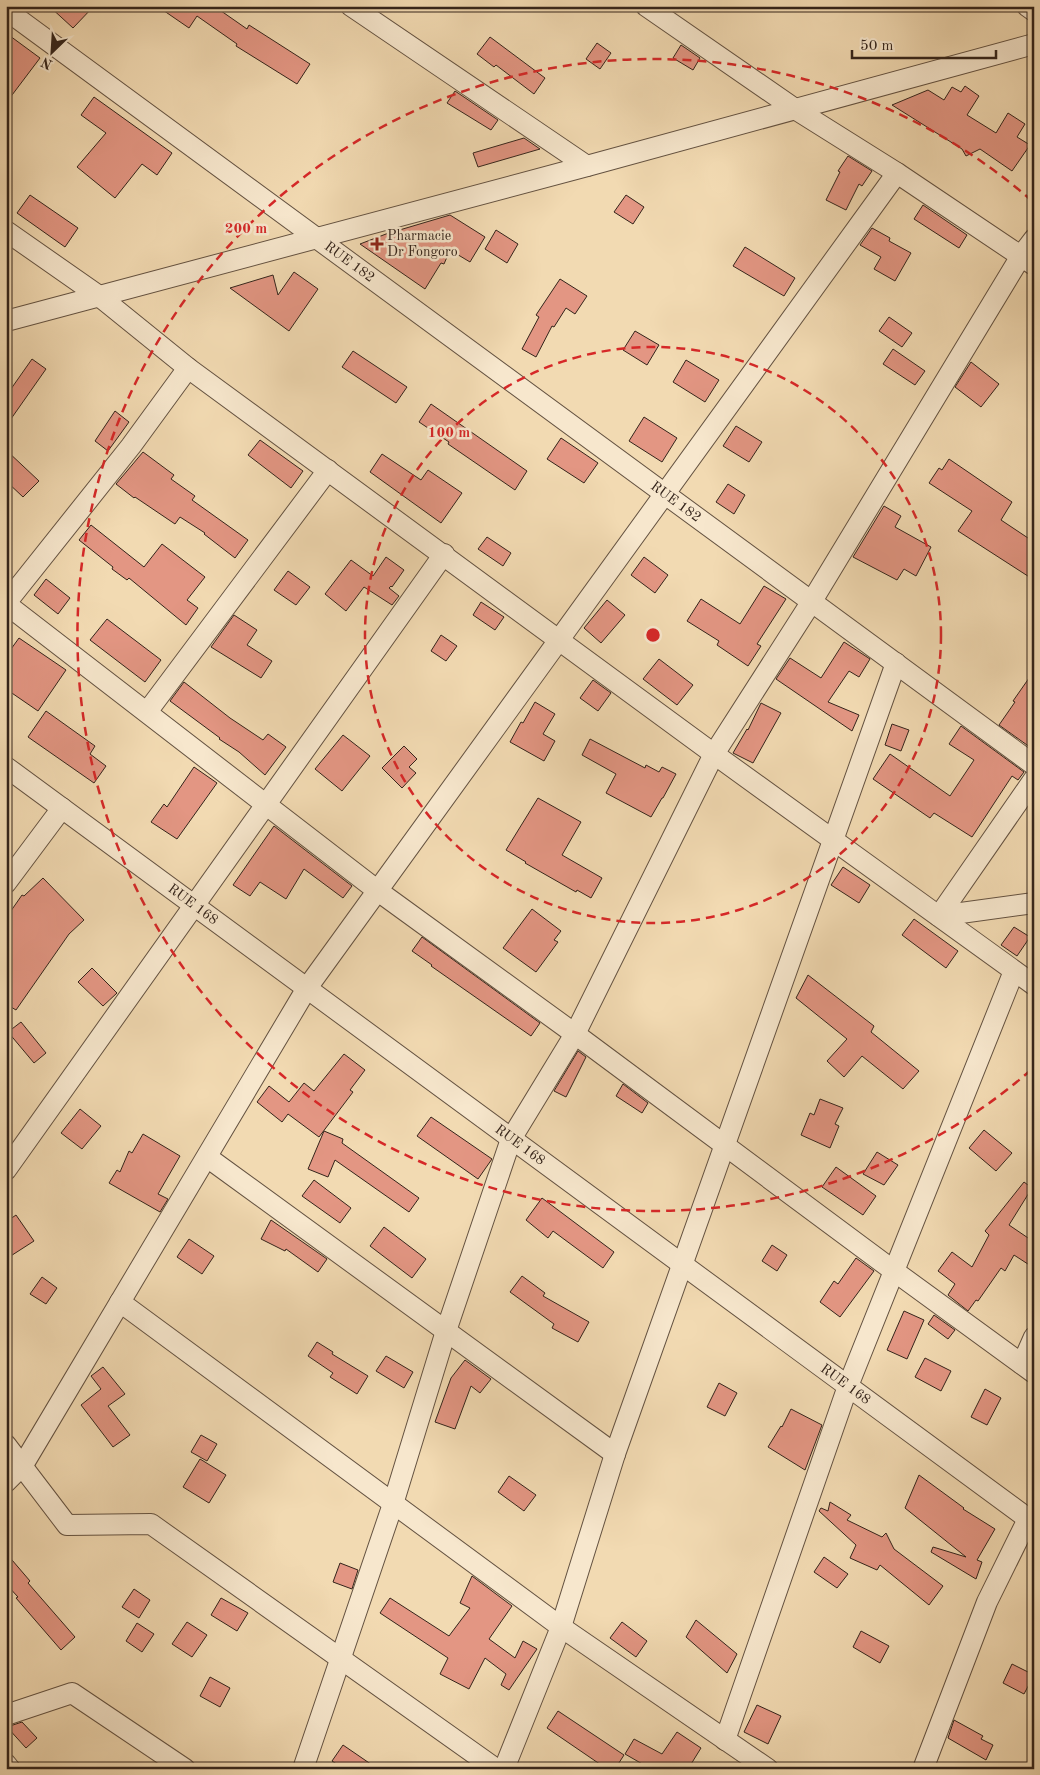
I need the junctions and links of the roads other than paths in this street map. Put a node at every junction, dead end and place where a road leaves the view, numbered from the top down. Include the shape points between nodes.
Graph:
1 (351, 6) edge
2 (646, 6) edge
3 (1027, 6) edge
4 (6, 10) edge
5 (1034, 11) edge
6 (1034, 44) edge
7 (795, 109) junction
8 (587, 166) junction
9 (897, 173) junction
10 (6, 231) edge
11 (318, 238) junction
12 (1034, 239) edge
13 (1028, 261) edge
14 (99, 296) junction
15 (6, 321) edge
16 (188, 368) junction
17 (328, 470) junction
18 (665, 494) junction
19 (444, 554) junction
20 (812, 601) junction
21 (6, 603) edge
22 (560, 639) junction
23 (896, 664) junction
24 (147, 712) junction
25 (714, 754) junction
26 (1034, 765) edge
27 (6, 767) edge
28 (1034, 779) edge
29 (266, 804) junction
30 (62, 808) junction
31 (834, 838) junction
32 (6, 883) edge
33 (378, 890) junction
34 (1034, 903) edge
35 (194, 905) junction
36 (939, 916) junction
37 (1014, 971) junction
38 (1034, 985) edge
39 (308, 988) junction
40 (575, 1034) junction
41 (511, 1138) junction
42 (725, 1144) junction
43 (207, 1157) junction
44 (6, 1170) edge
45 (682, 1264) junction
46 (894, 1271) junction
47 (120, 1302) junction
48 (446, 1331) junction
49 (1034, 1337) edge
50 (1028, 1368) edge
51 (848, 1386) junction
52 (6, 1444) edge
53 (615, 1454) junction
54 (23, 1465) junction
55 (6, 1482) edge
56 (393, 1504) junction
57 (1031, 1521) edge
58 (561, 1626) junction
59 (340, 1658) junction
60 (6, 1716) edge
61 (725, 1740) junction
62 (6, 1764) edge
63 (10, 1769) edge
64 (185, 1769) edge
65 (303, 1769) edge
66 (496, 1769) edge
67 (504, 1769) edge
68 (768, 1769) edge
69 (923, 1769) edge

1 - 8 street
2 - 7 street
3 - 5 street
4 - 11 street, RUE 182
6 - 7 street
7 - 8 street
7 - 9 street
8 - 11 street
9 - 13 street
9 - 18 street
10 - 14 street
11 - 14 street
11 - 18 street, RUE 182
12 - 13 street
13 - 20 street
14 - 15 street
14 - 16 street
16 - 17 street
16 - 21 street via 131,446
17 - 19 street
17 - 24 street
18 - 20 street, RUE 182
18 - 22 street
19 - 22 street
19 - 29 street
20 - 23 street, RUE 182
20 - 25 street
21 - 24 street
22 - 25 street
22 - 33 street
23 - 26 street, RUE 182
23 - 31 street
24 - 29 street
25 - 31 street
25 - 40 street
27 - 30 street, RUE 168
28 - 36 street
29 - 33 street
29 - 35 street
30 - 32 street
30 - 35 street, RUE 168
31 - 36 street
31 - 42 street
33 - 39 street
33 - 40 street
34 - 36 street
35 - 39 street, RUE 168
35 - 44 street
36 - 37 street
37 - 38 street
37 - 46 street
39 - 41 street, RUE 168
39 - 43 street
40 - 41 street
40 - 42 street
41 - 45 street, RUE 168
41 - 48 street
42 - 45 street
42 - 46 street
43 - 47 street
43 - 48 street
45 - 51 street, RUE 168
45 - 53 street
46 - 50 street
46 - 51 street
47 - 54 street
47 - 56 street
48 - 53 street
48 - 56 street
49 - 50 street
51 - 57 street, RUE 168
51 - 61 street
52 - 54 street
53 - 58 street
54 - 55 street
54 - 59 street via 67,1525 151,1524
56 - 58 street
56 - 59 street
57 - 69 street via 987,1602
58 - 61 street
58 - 67 street
59 - 65 street
59 - 66 street
60 - 64 street via 72,1693
61 - 68 street
62 - 63 street

